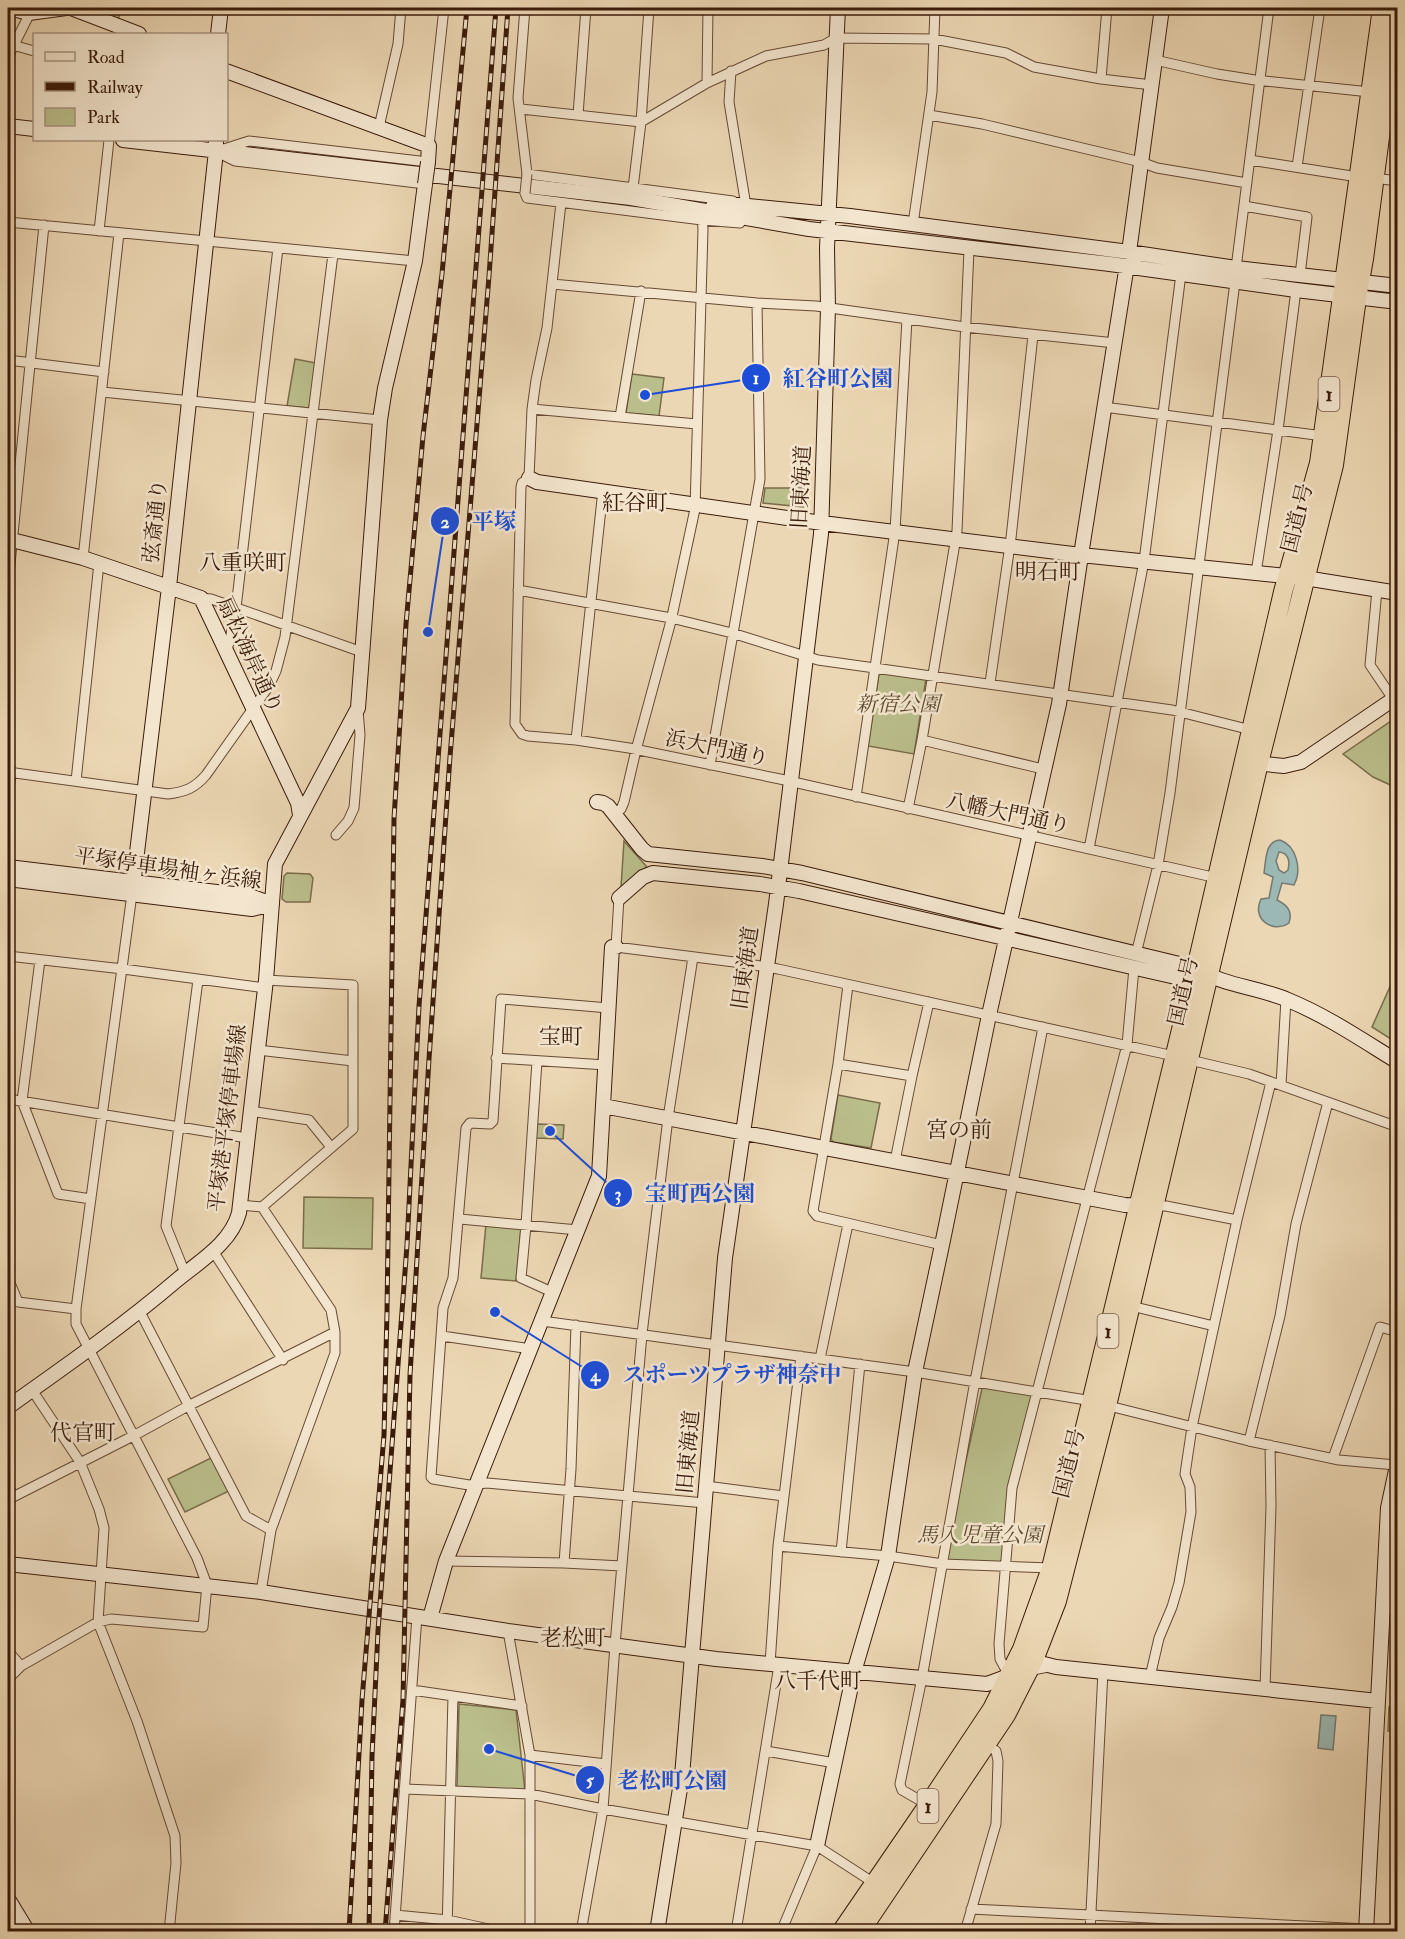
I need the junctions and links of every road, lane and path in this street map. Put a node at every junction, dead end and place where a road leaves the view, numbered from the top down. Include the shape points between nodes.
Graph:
1 (8, 8) edge
2 (66, 8) edge
3 (71, 8) edge
4 (221, 8) edge
5 (401, 8) edge
6 (444, 8) edge
7 (525, 8) edge
8 (586, 8) edge
9 (649, 8) edge
10 (708, 8) edge
11 (838, 8) edge
12 (935, 8) edge
13 (1107, 8) edge
14 (1162, 8) edge
15 (1269, 8) edge
16 (1320, 8) edge
17 (1382, 8) edge
18 (1397, 8) edge
19 (31, 10) edge
20 (134, 33) edge
21 (218, 33) edge
22 (836, 38) junction
23 (934, 39) junction
24 (13, 45) junction
25 (33, 51) edge
26 (8, 57) edge
27 (1155, 60) junction
28 (228, 72) edge
29 (731, 72) junction
30 (1101, 79) junction
31 (1260, 80) junction
32 (707, 83) junction
33 (1152, 85) junction
34 (1309, 85) junction
35 (1384, 94) edge
36 (520, 109) junction
37 (578, 115) junction
38 (929, 115) junction
39 (641, 122) junction
40 (8, 126) edge
41 (379, 127) junction
42 (33, 129) edge
43 (109, 141) edge
44 (140, 141) edge
45 (158, 142) edge
46 (216, 145) edge
47 (429, 146) junction
48 (1250, 160) junction
49 (428, 162) junction
50 (1141, 162) junction
51 (1297, 167) junction
52 (526, 174) junction
53 (1366, 177) junction
54 (1398, 181) edge
55 (1247, 183) junction
56 (425, 184) junction
57 (633, 188) junction
58 (561, 203) junction
59 (742, 205) junction
60 (687, 206) junction
61 (1244, 206) junction
62 (829, 215) junction
63 (702, 220) junction
64 (8, 222) edge
65 (913, 224) junction
66 (44, 225) junction
67 (787, 226) junction
68 (99, 231) junction
69 (828, 231) junction
70 (120, 233) junction
71 (206, 241) junction
72 (278, 248) junction
73 (969, 249) junction
74 (1130, 252) junction
75 (333, 254) junction
76 (415, 261) junction
77 (1127, 266) junction
78 (1181, 274) junction
79 (1300, 274) junction
80 (1236, 275) junction
81 (552, 284) junction
82 (1398, 286) edge
83 (1351, 289) junction
84 (1296, 290) junction
85 (641, 291) junction
86 (701, 297) junction
87 (1398, 302) edge
88 (757, 303) junction
89 (828, 308) junction
90 (907, 319) junction
91 (965, 327) junction
92 (1033, 335) junction
93 (1115, 343) junction
94 (8, 360) edge
95 (29, 363) junction
96 (104, 372) junction
97 (102, 392) junction
98 (189, 400) junction
99 (1104, 407) junction
100 (260, 409) junction
101 (532, 409) junction
102 (312, 414) junction
103 (1163, 415) junction
104 (620, 417) junction
105 (380, 420) junction
106 (1217, 422) junction
107 (697, 424) junction
108 (1278, 430) junction
109 (1323, 436) junction
110 (529, 478) junction
111 (603, 490) junction
112 (695, 504) junction
113 (756, 513) junction
114 (822, 523) junction
115 (895, 531) junction
116 (10, 539) edge
117 (956, 539) junction
118 (1010, 546) junction
119 (1081, 555) junction
120 (83, 558) junction
121 (1144, 561) junction
122 (99, 563) junction
123 (1198, 566) junction
124 (1256, 573) junction
125 (1296, 577) junction
126 (8, 584) edge
127 (168, 587) junction
128 (518, 590) junction
129 (1377, 590) junction
130 (1398, 593) edge
131 (201, 598) junction
132 (590, 602) junction
133 (236, 608) junction
134 (671, 618) junction
135 (286, 625) junction
136 (732, 633) junction
137 (226, 652) junction
138 (363, 652) junction
139 (806, 656) junction
140 (875, 667) junction
141 (933, 676) junction
142 (990, 683) junction
143 (1277, 691) junction
144 (1060, 694) junction
145 (1396, 698) edge
146 (1117, 701) junction
147 (358, 708) junction
148 (252, 709) junction
149 (1179, 712) junction
150 (1251, 730) junction
151 (576, 740) junction
152 (922, 740) junction
153 (636, 750) junction
154 (1259, 763) junction
155 (710, 765) junction
156 (1043, 769) junction
157 (10, 772) edge
158 (76, 781) junction
159 (792, 782) junction
160 (145, 790) junction
161 (8, 797) edge
162 (855, 797) junction
163 (597, 802) dead end
164 (908, 809) junction
165 (614, 813) junction
166 (300, 815) junction
167 (336, 836) dead end
168 (1028, 836) junction
169 (1227, 836) junction
170 (1089, 849) junction
171 (1158, 865) junction
172 (8, 867) edge
173 (779, 869) junction
174 (1217, 878) junction
175 (8, 879) edge
176 (777, 887) junction
177 (133, 888) junction
178 (619, 898) joint
179 (272, 904) junction
180 (1009, 923) junction
181 (1006, 938) junction
182 (616, 947) junction
183 (1215, 955) junction
184 (8, 956) edge
185 (693, 957) junction
186 (39, 960) junction
187 (1135, 961) junction
188 (766, 967) junction
189 (123, 969) junction
190 (1199, 975) junction
191 (198, 980) junction
192 (1228, 982) junction
193 (265, 984) junction
194 (848, 986) junction
195 (1286, 999) junction
196 (929, 1002) junction
197 (609, 1008) junction
198 (989, 1015) junction
199 (1043, 1027) junction
200 (1127, 1045) junction
201 (258, 1050) junction
202 (496, 1058) junction
203 (1182, 1058) junction
204 (353, 1060) junction
205 (537, 1061) junction
206 (1398, 1062) edge
207 (838, 1064) junction
208 (606, 1065) junction
209 (912, 1076) junction
210 (1271, 1082) junction
211 (1281, 1085) junction
212 (8, 1099) edge
213 (22, 1101) junction
214 (1328, 1102) junction
215 (603, 1106) junction
216 (250, 1111) junction
217 (102, 1114) junction
218 (668, 1118) junction
219 (178, 1126) junction
220 (1398, 1127) edge
221 (742, 1132) junction
222 (247, 1138) junction
223 (331, 1147) junction
224 (825, 1148) junction
225 (895, 1161) junction
226 (957, 1172) junction
227 (1014, 1183) junction
228 (1086, 1196) junction
229 (91, 1199) junction
230 (240, 1205) junction
231 (1146, 1206) junction
232 (262, 1207) junction
233 (460, 1219) junction
234 (1238, 1220) junction
235 (848, 1224) junction
236 (526, 1225) junction
237 (578, 1230) junction
238 (942, 1245) junction
239 (213, 1251) junction
240 (185, 1273) junction
241 (8, 1278) edge
242 (554, 1293) junction
243 (18, 1302) junction
244 (8, 1306) edge
245 (1131, 1306) junction
246 (76, 1309) junction
247 (140, 1312) junction
248 (542, 1321) junction
249 (576, 1325) junction
250 (1214, 1326) junction
251 (335, 1332) junction
252 (1398, 1332) edge
253 (642, 1334) junction
254 (442, 1336) junction
255 (718, 1345) junction
256 (531, 1349) junction
257 (89, 1351) junction
258 (801, 1356) junction
259 (820, 1359) junction
260 (283, 1360) junction
261 (860, 1364) junction
262 (915, 1372) junction
263 (975, 1382) junction
264 (32, 1390) junction
265 (1036, 1391) junction
266 (1099, 1403) junction
267 (188, 1406) junction
268 (8, 1407) edge
269 (1192, 1427) junction
270 (135, 1435) junction
271 (1249, 1441) junction
272 (1270, 1445) junction
273 (1333, 1458) junction
274 (80, 1462) junction
275 (1397, 1463) edge
276 (478, 1483) junction
277 (8, 1484) edge
278 (706, 1486) junction
279 (569, 1491) junction
280 (784, 1496) junction
281 (628, 1497) junction
282 (10, 1500) edge
283 (705, 1503) junction
284 (271, 1530) junction
285 (778, 1546) junction
286 (841, 1552) junction
287 (888, 1556) junction
288 (446, 1561) junction
289 (564, 1563) junction
290 (8, 1564) edge
291 (943, 1564) junction
292 (622, 1566) junction
293 (1006, 1566) junction
294 (1051, 1568) junction
295 (101, 1574) junction
296 (207, 1585) junction
297 (261, 1592) junction
298 (1383, 1609) junction
299 (1398, 1611) edge
300 (424, 1617) junction
301 (98, 1622) junction
302 (508, 1631) junction
303 (615, 1646) junction
304 (8, 1651) edge
305 (692, 1656) junction
306 (1033, 1661) junction
307 (775, 1665) junction
308 (21, 1666) junction
309 (1103, 1671) junction
310 (854, 1672) junction
311 (1150, 1677) junction
312 (922, 1678) junction
313 (8, 1679) edge
314 (1008, 1686) junction
315 (1266, 1689) junction
316 (412, 1690) junction
317 (453, 1696) junction
318 (1378, 1701) junction
319 (522, 1706) junction
320 (987, 1745) junction
321 (766, 1751) junction
322 (530, 1755) junction
323 (835, 1763) junction
324 (606, 1764) junction
325 (404, 1789) junction
326 (451, 1792) junction
327 (530, 1794) junction
328 (928, 1805) junction
329 (603, 1809) junction
330 (675, 1822) junction
331 (753, 1835) junction
332 (818, 1846) junction
333 (874, 1884) junction
334 (8, 1899) edge
335 (971, 1909) junction
336 (1091, 1914) junction
337 (395, 1916) junction
338 (448, 1920) junction
339 (1200, 1920) junction
340 (1366, 1930) edge
341 (28, 1932) edge
342 (169, 1932) edge
343 (394, 1932) edge
344 (447, 1932) edge
345 (502, 1932) edge
346 (530, 1932) edge
347 (581, 1932) edge
348 (657, 1932) edge
349 (736, 1932) edge
350 (781, 1932) edge
351 (841, 1932) edge
352 (860, 1932) edge
353 (965, 1932) edge
354 (1090, 1932) edge
355 (1200, 1932) edge

1 - 19 street
2 - 19 street
3 - 20 street
4 - 21 street
5 - 41 street via 398,44
6 - 47 street
7 - 36 street
8 - 37 street
9 - 39 street
10 - 32 street
11 - 22 street, 旧東海道
12 - 23 street
13 - 30 street
14 - 27 street
15 - 31 street
16 - 34 street
17 - 35 highway, 国道1号 / 1
18 - 35 highway, 国道1号 / 1
19 - 24 street
22 - 23 street
22 - 29 street via 824,45 766,56
22 - 62 street, 旧東海道
23 - 30 street via 1006,53 1042,68
23 - 38 street
24 - 25 street
24 - 26 street
27 - 31 street
27 - 33 street
28 - 41 street
29 - 32 street
29 - 59 street via 729,102
30 - 33 street
31 - 34 street
31 - 48 street
32 - 39 street
33 - 50 street
34 - 35 street
34 - 51 street
35 - 53 highway, 国道1号 / 1
36 - 37 street
36 - 52 street
37 - 39 street
38 - 50 street
38 - 65 street
39 - 57 street
40 - 42 street
41 - 47 street
43 - 68 street
44 - 45 street
45 - 46 street
46 - 49 street via 249,141
46 - 56 street via 235,161
46 - 60 street
46 - 71 street, 弦斎通り
47 - 49 street
48 - 51 street
48 - 55 street
49 - 56 street, bridge
50 - 55 street
50 - 74 street
51 - 53 street
52 - 57 street
52 - 58 street, bridge via 527,198
53 - 54 street
53 - 83 highway, 国道1号 / 1
55 - 61 street
56 - 76 street
57 - 59 street
58 - 63 street
58 - 81 street
59 - 60 street
59 - 62 street
60 - 63 street
60 - 67 street
61 - 79 street via 1307,217
61 - 80 street
62 - 65 street
62 - 69 street, 旧東海道
63 - 67 street
63 - 86 street
64 - 66 street
65 - 74 street
66 - 68 street
66 - 95 street
67 - 69 street
68 - 70 street
69 - 73 street
69 - 89 street, 旧東海道
70 - 71 street
70 - 96 street
71 - 72 street
71 - 98 street, 弦斎通り
72 - 75 street
72 - 100 street
73 - 77 street
73 - 91 street
74 - 77 street
74 - 80 street
75 - 76 street
75 - 102 street
76 - 105 street
77 - 78 street
77 - 93 street
78 - 80 street
78 - 103 street
79 - 80 street
79 - 83 street
80 - 84 street
80 - 106 street
81 - 85 street
81 - 101 street
82 - 83 street
83 - 84 street
83 - 87 street
83 - 109 highway, 国道1号 / 1
83 - 125 highway, 国道1号 / 1 via 1334,465
84 - 108 street
85 - 86 street
85 - 104 street
86 - 88 street
86 - 107 street
88 - 89 street
88 - 113 street via 760,479
89 - 90 street
89 - 114 street, 旧東海道
90 - 91 street
90 - 115 street
91 - 92 street
91 - 117 street
92 - 93 street
92 - 118 street
93 - 99 street
94 - 95 street
95 - 96 street
95 - 116 street
96 - 97 street
97 - 98 street
97 - 120 street
98 - 100 street
98 - 127 street, 弦斎通り
99 - 103 street
99 - 119 street
100 - 102 street
100 - 133 street
101 - 104 street
101 - 110 street
102 - 105 street
102 - 135 street
103 - 106 street
103 - 121 street
104 - 107 street
105 - 138 street
106 - 108 street
106 - 123 street
107 - 112 street
108 - 109 street
108 - 124 street
109 - 125 highway, 国道1号 / 1
110 - 111 street
110 - 128 street via 521,487
111 - 112 street
111 - 132 street
112 - 113 street
112 - 134 street
113 - 114 street
113 - 136 street
114 - 115 street
114 - 139 street, 旧東海道
115 - 117 street
115 - 140 street
116 - 120 street, 扇松海岸通り
116 - 126 street
117 - 118 street
117 - 141 street
118 - 119 street
118 - 142 street
119 - 121 street
119 - 144 street
120 - 122 street, 扇松海岸通り
121 - 123 street
121 - 146 street
122 - 127 street, 扇松海岸通り
122 - 158 street
123 - 124 street
123 - 149 street
124 - 125 street
125 - 129 street
125 - 143 highway, 国道1号 / 1
125 - 150 highway, 国道1号 / 1
127 - 131 street, 扇松海岸通り
127 - 160 street, 弦斎通り
128 - 132 street
128 - 151 street, 浜大門通り via 514,724 528,736
129 - 130 street
129 - 145 street via 1370,665
131 - 133 street
131 - 137 street, 扇松海岸通り
132 - 134 street
132 - 151 street
133 - 135 street
133 - 137 street
134 - 136 street
134 - 153 street
135 - 138 street
135 - 148 street via 276,672
136 - 139 street
136 - 155 street
137 - 148 street, 扇松海岸通り
138 - 147 street
139 - 140 street
139 - 159 street, 旧東海道
140 - 141 street
140 - 162 street
141 - 142 street
141 - 152 street
142 - 144 street
143 - 150 highway via 1267,705 1262,724
143 - 154 highway, 国道1号 / 1
144 - 146 street
144 - 156 street
145 - 154 street via 1301,762 1284,766
146 - 149 street
146 - 170 street
147 - 166 street, 平塚港平塚停車場線
147 - 167 street via 360,735 354,808
148 - 160 street via 198,785 168,794
148 - 166 street, 扇松海岸通り via 298,803
149 - 150 street
149 - 171 street
150 - 169 highway, 国道1号 / 1
151 - 153 street, 浜大門通り
152 - 156 street
152 - 164 street
153 - 155 street, 浜大門通り
153 - 165 street via 624,802
154 - 169 street via 1251,767 1243,800
154 - 183 highway, 国道1号 / 1
155 - 159 street, 浜大門通り
156 - 168 street
157 - 158 street
157 - 161 street
158 - 160 street
159 - 162 street, 八幡大門通り
159 - 173 street, 旧東海道
160 - 177 street, 弦斎通り
162 - 164 street, 八幡大門通り
163 - 165 street via 603,802
164 - 168 street, 八幡大門通り
165 - 173 street via 648,854
166 - 179 street, 平塚港平塚停車場線 via 275,864
168 - 170 street, 八幡大門通り
168 - 180 street
169 - 174 highway, 国道1号 / 1
170 - 171 street, 八幡大門通り
171 - 174 street, 八幡大門通り
171 - 187 street
172 - 177 street, 平塚停車場袖ヶ浜線
173 - 176 street, 旧東海道
173 - 180 street
174 - 190 highway, 国道1号 / 1
175 - 177 street, 平塚停車場袖ヶ浜線
176 - 178 street via 653,873
176 - 181 street
176 - 188 street, 旧東海道
177 - 179 street, 平塚停車場袖ヶ浜線 via 250,896
177 - 189 street
178 - 182 street
179 - 193 street, 平塚港平塚停車場線
180 - 181 street
180 - 187 street
181 - 187 street
181 - 198 street
182 - 185 street
182 - 197 street via 612,947
183 - 190 highway, 国道1号 / 1
183 - 192 street via 1217,971
184 - 186 street
185 - 188 street
185 - 218 street
186 - 189 street
186 - 213 street
187 - 190 street
187 - 200 street
188 - 194 street
188 - 221 street, 旧東海道
189 - 191 street
189 - 217 street
190 - 192 street
190 - 203 highway, 国道1号 / 1
191 - 193 street
191 - 219 street
192 - 195 street
193 - 201 street, 平塚港平塚停車場線
193 - 204 street via 353,985
194 - 196 street
194 - 207 street
195 - 206 street via 1324,1016
195 - 211 street
196 - 198 street
196 - 209 street
197 - 202 street via 501,999
197 - 208 street
198 - 199 street
198 - 226 street
199 - 200 street
199 - 227 street
200 - 203 street
200 - 228 street
201 - 204 street
201 - 216 street, 平塚港平塚停車場線
202 - 205 street
202 - 233 street via 492,1122 471,1123 466,1128
203 - 210 street
203 - 231 highway, 国道1号 / 1
204 - 223 street via 353,1129
205 - 208 street
205 - 236 street
207 - 209 street
207 - 224 street
208 - 215 street
209 - 225 street
210 - 211 street
210 - 234 street
211 - 214 street
212 - 213 street
213 - 217 street
213 - 229 street via 58,1194
214 - 220 street
214 - 271 street via 1296,1224 1280,1316
215 - 218 street
215 - 237 street via 599,1176
216 - 222 street, 平塚港平塚停車場線
216 - 223 street via 309,1119
217 - 219 street
217 - 229 street
218 - 221 street
218 - 253 street
219 - 222 street
219 - 240 street via 165,1226
221 - 224 street
221 - 255 street, 旧東海道
222 - 230 street, 平塚港平塚停車場線
223 - 232 street
224 - 225 street
224 - 235 street via 813,1211 817,1216
225 - 226 street
226 - 227 street
226 - 238 street
227 - 228 street
227 - 263 street
228 - 231 street
228 - 265 street
229 - 246 street
230 - 232 street
230 - 239 street, 平塚港平塚停車場線 via 236,1223
231 - 234 street via 1166,1206
231 - 245 highway, 国道1号 / 1
231 - 266 highway, 国道1号 / 1
232 - 251 street via 331,1310
233 - 236 street
233 - 254 street via 453,1278 443,1308
234 - 250 street
235 - 238 street
235 - 259 street
236 - 237 street
236 - 242 street via 521,1278
237 - 242 street
238 - 262 street
239 - 240 street, 平塚港平塚停車場線
239 - 260 street
240 - 247 street, 平塚港平塚停車場線
241 - 243 street
242 - 248 street
243 - 244 street
243 - 246 street
245 - 250 street
245 - 266 highway, 国道1号 / 1
246 - 257 street via 76,1324
247 - 257 street, 平塚港平塚停車場線
247 - 267 street
248 - 249 street
248 - 256 street
249 - 253 street
249 - 279 street
250 - 269 street
251 - 260 street
251 - 284 street via 335,1353
252 - 273 street via 1380,1327
253 - 255 street
253 - 281 street
254 - 256 street
254 - 276 street via 431,1477 469,1485
255 - 258 street
255 - 278 street, 旧東海道
256 - 276 street
257 - 264 street, 平塚港平塚停車場線
257 - 270 street
258 - 259 street
258 - 280 street
259 - 261 street
260 - 267 street
261 - 262 street
261 - 286 street
262 - 263 street
262 - 287 street
263 - 265 street
263 - 291 street
264 - 268 street, 平塚港平塚停車場線
264 - 274 street
265 - 266 street
265 - 293 street via 1012,1488
266 - 269 street
266 - 294 highway, 国道1号 / 1
266 - 306 highway, 国道1号 / 1 via 1066,1569
267 - 270 street
267 - 284 street via 246,1516
269 - 271 street
269 - 311 street via 1185,1474 1191,1512 1179,1583
270 - 274 street
270 - 296 street
271 - 272 street
272 - 273 street
272 - 315 street
273 - 275 street
274 - 282 street
274 - 295 street via 104,1528
275 - 298 street via 1388,1508
276 - 279 street
276 - 288 street
277 - 282 street
278 - 280 street
278 - 283 street, 旧東海道
279 - 281 street
279 - 289 street
280 - 285 street
281 - 283 street
281 - 292 street
283 - 305 street, 旧東海道
284 - 297 street
285 - 286 street
285 - 307 street
286 - 287 street
287 - 291 street
287 - 310 street
288 - 289 street
288 - 300 street
289 - 292 street
290 - 295 street
291 - 293 street
291 - 312 street
292 - 303 street
293 - 294 street
293 - 314 street via 999,1644
294 - 306 highway, 国道1号 / 1
295 - 296 street
295 - 301 street
296 - 297 street
296 - 301 street via 203,1627 111,1619
297 - 300 street
298 - 299 street
298 - 318 street
300 - 302 street
300 - 316 street
301 - 308 street
301 - 342 street via 137,1720 175,1836
302 - 303 street
302 - 319 street
303 - 305 street
303 - 324 street
304 - 308 street
305 - 307 street
305 - 330 street, 旧東海道
306 - 309 street
306 - 314 highway, 国道1号 / 1
307 - 310 street
307 - 321 street
308 - 313 street
309 - 311 street
309 - 336 street
310 - 312 street
310 - 323 street
311 - 315 street
312 - 314 street
312 - 328 street via 900,1784 902,1790
314 - 320 highway, 国道1号 / 1
314 - 328 highway, 国道1号 / 1
315 - 318 street
316 - 317 street
316 - 325 street
317 - 319 street
317 - 326 street
318 - 340 street
319 - 322 street
320 - 335 street via 996,1751 998,1761 996,1824
320 - 352 highway, 国道1号 / 1
321 - 323 street
321 - 331 street
322 - 324 street
322 - 327 street
323 - 332 street
324 - 329 street
325 - 326 street
325 - 337 street
326 - 327 street
326 - 338 street
327 - 329 street
327 - 346 street
328 - 333 highway, 国道1号 / 1
329 - 330 street
329 - 347 street
330 - 331 street
330 - 348 street, 旧東海道
331 - 332 street
331 - 349 street
332 - 333 street
332 - 350 street
333 - 351 highway, 国道1号 / 1
334 - 341 street
335 - 336 street
335 - 353 street
336 - 339 street
336 - 354 street
337 - 338 street
337 - 343 street
338 - 344 street
338 - 345 street
339 - 340 street
339 - 355 street

